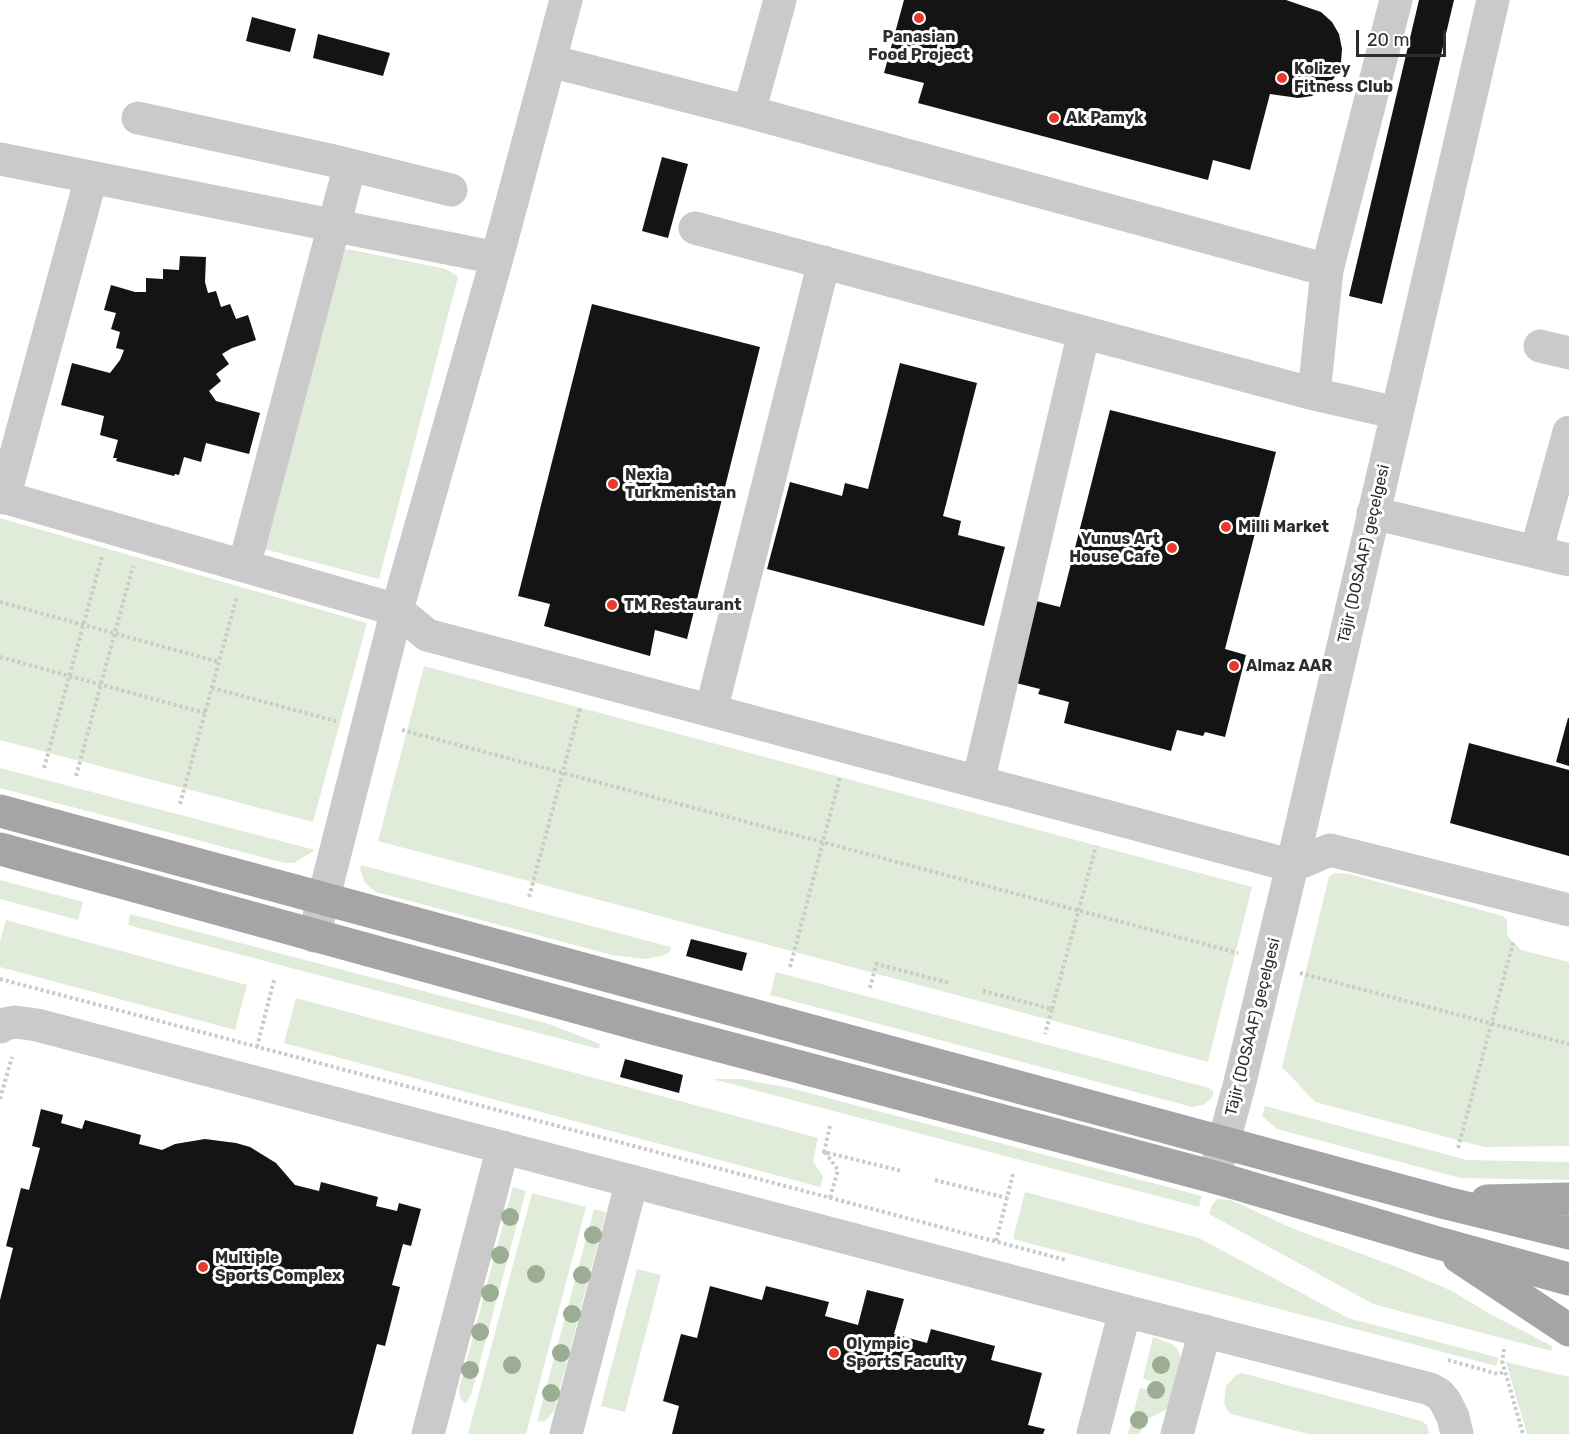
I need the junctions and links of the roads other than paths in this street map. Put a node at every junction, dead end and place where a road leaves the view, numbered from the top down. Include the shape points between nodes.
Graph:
1 (566, 0) edge
2 (780, 0) edge
3 (1396, 0) edge
4 (1493, 0) edge
5 (550, 61) junction
6 (749, 112) junction
7 (138, 118) dead end
8 (0, 159) edge
9 (350, 165) junction
10 (91, 178) junction
11 (451, 190) dead end
12 (333, 226) junction
13 (695, 228) dead end
14 (497, 258) junction
15 (824, 262) junction
16 (1327, 270) junction
17 (1084, 332) junction
18 (1314, 394) junction
19 (1397, 413) junction
20 (1569, 432) edge
21 (2, 497) edge
22 (1373, 513) junction
23 (1536, 552) junction
24 (1569, 560) edge
25 (242, 577) junction
26 (397, 610) junction
27 (711, 711) junction
28 (978, 782) junction
29 (0, 811) edge
30 (0, 849) edge
31 (1292, 866) junction
32 (323, 900) junction
33 (1569, 910) edge
34 (314, 936) junction
35 (0, 1027) edge
36 (1224, 1141) junction
37 (503, 1147) junction
38 (1214, 1177) junction
39 (632, 1181) junction
40 (1569, 1199) edge
41 (1446, 1203) junction
42 (1569, 1233) edge
43 (1438, 1243) junction
44 (1569, 1279) edge
45 (1125, 1311) junction
46 (1569, 1330) edge
47 (1205, 1331) junction
48 (428, 1434) edge
49 (566, 1434) edge
50 (1093, 1434) edge
51 (1177, 1434) edge
52 (1457, 1434) edge

1 - 5 street
2 - 6 street
3 - 16 street
4 - 19 street, Täjir (DOSAAF) geçelgesi
5 - 6 street
5 - 14 street
6 - 16 street
7 - 9 street
8 - 10 street
9 - 11 street
9 - 12 street
10 - 12 street
10 - 21 street
12 - 14 street
12 - 25 street
13 - 15 street
14 - 26 street
15 - 17 street
15 - 27 street
16 - 18 street
17 - 18 street
17 - 28 street
18 - 19 street
19 - 22 street, Täjir (DOSAAF) geçelgesi
20 - 23 street
21 - 25 street
22 - 23 street
22 - 31 street, Täjir (DOSAAF) geçelgesi
23 - 24 street
25 - 26 street
26 - 27 street via 427,635
26 - 32 street
27 - 28 street
28 - 31 street
29 - 32 main road
30 - 34 main road
31 - 33 street via 1330,850
31 - 36 street, Täjir (DOSAAF) geçelgesi
32 - 34 street
32 - 36 main road
34 - 38 main road
35 - 37 street via 15,1022 37,1025
36 - 38 street, Täjir (DOSAAF) geçelgesi
36 - 41 main road
37 - 39 street
37 - 48 street
38 - 43 main road
39 - 45 street
39 - 49 street
40 - 41 main road
41 - 42 main road
43 - 44 main road
43 - 46 main road
45 - 47 street
45 - 50 street
47 - 51 street
47 - 52 street via 1430,1389 1445,1401

